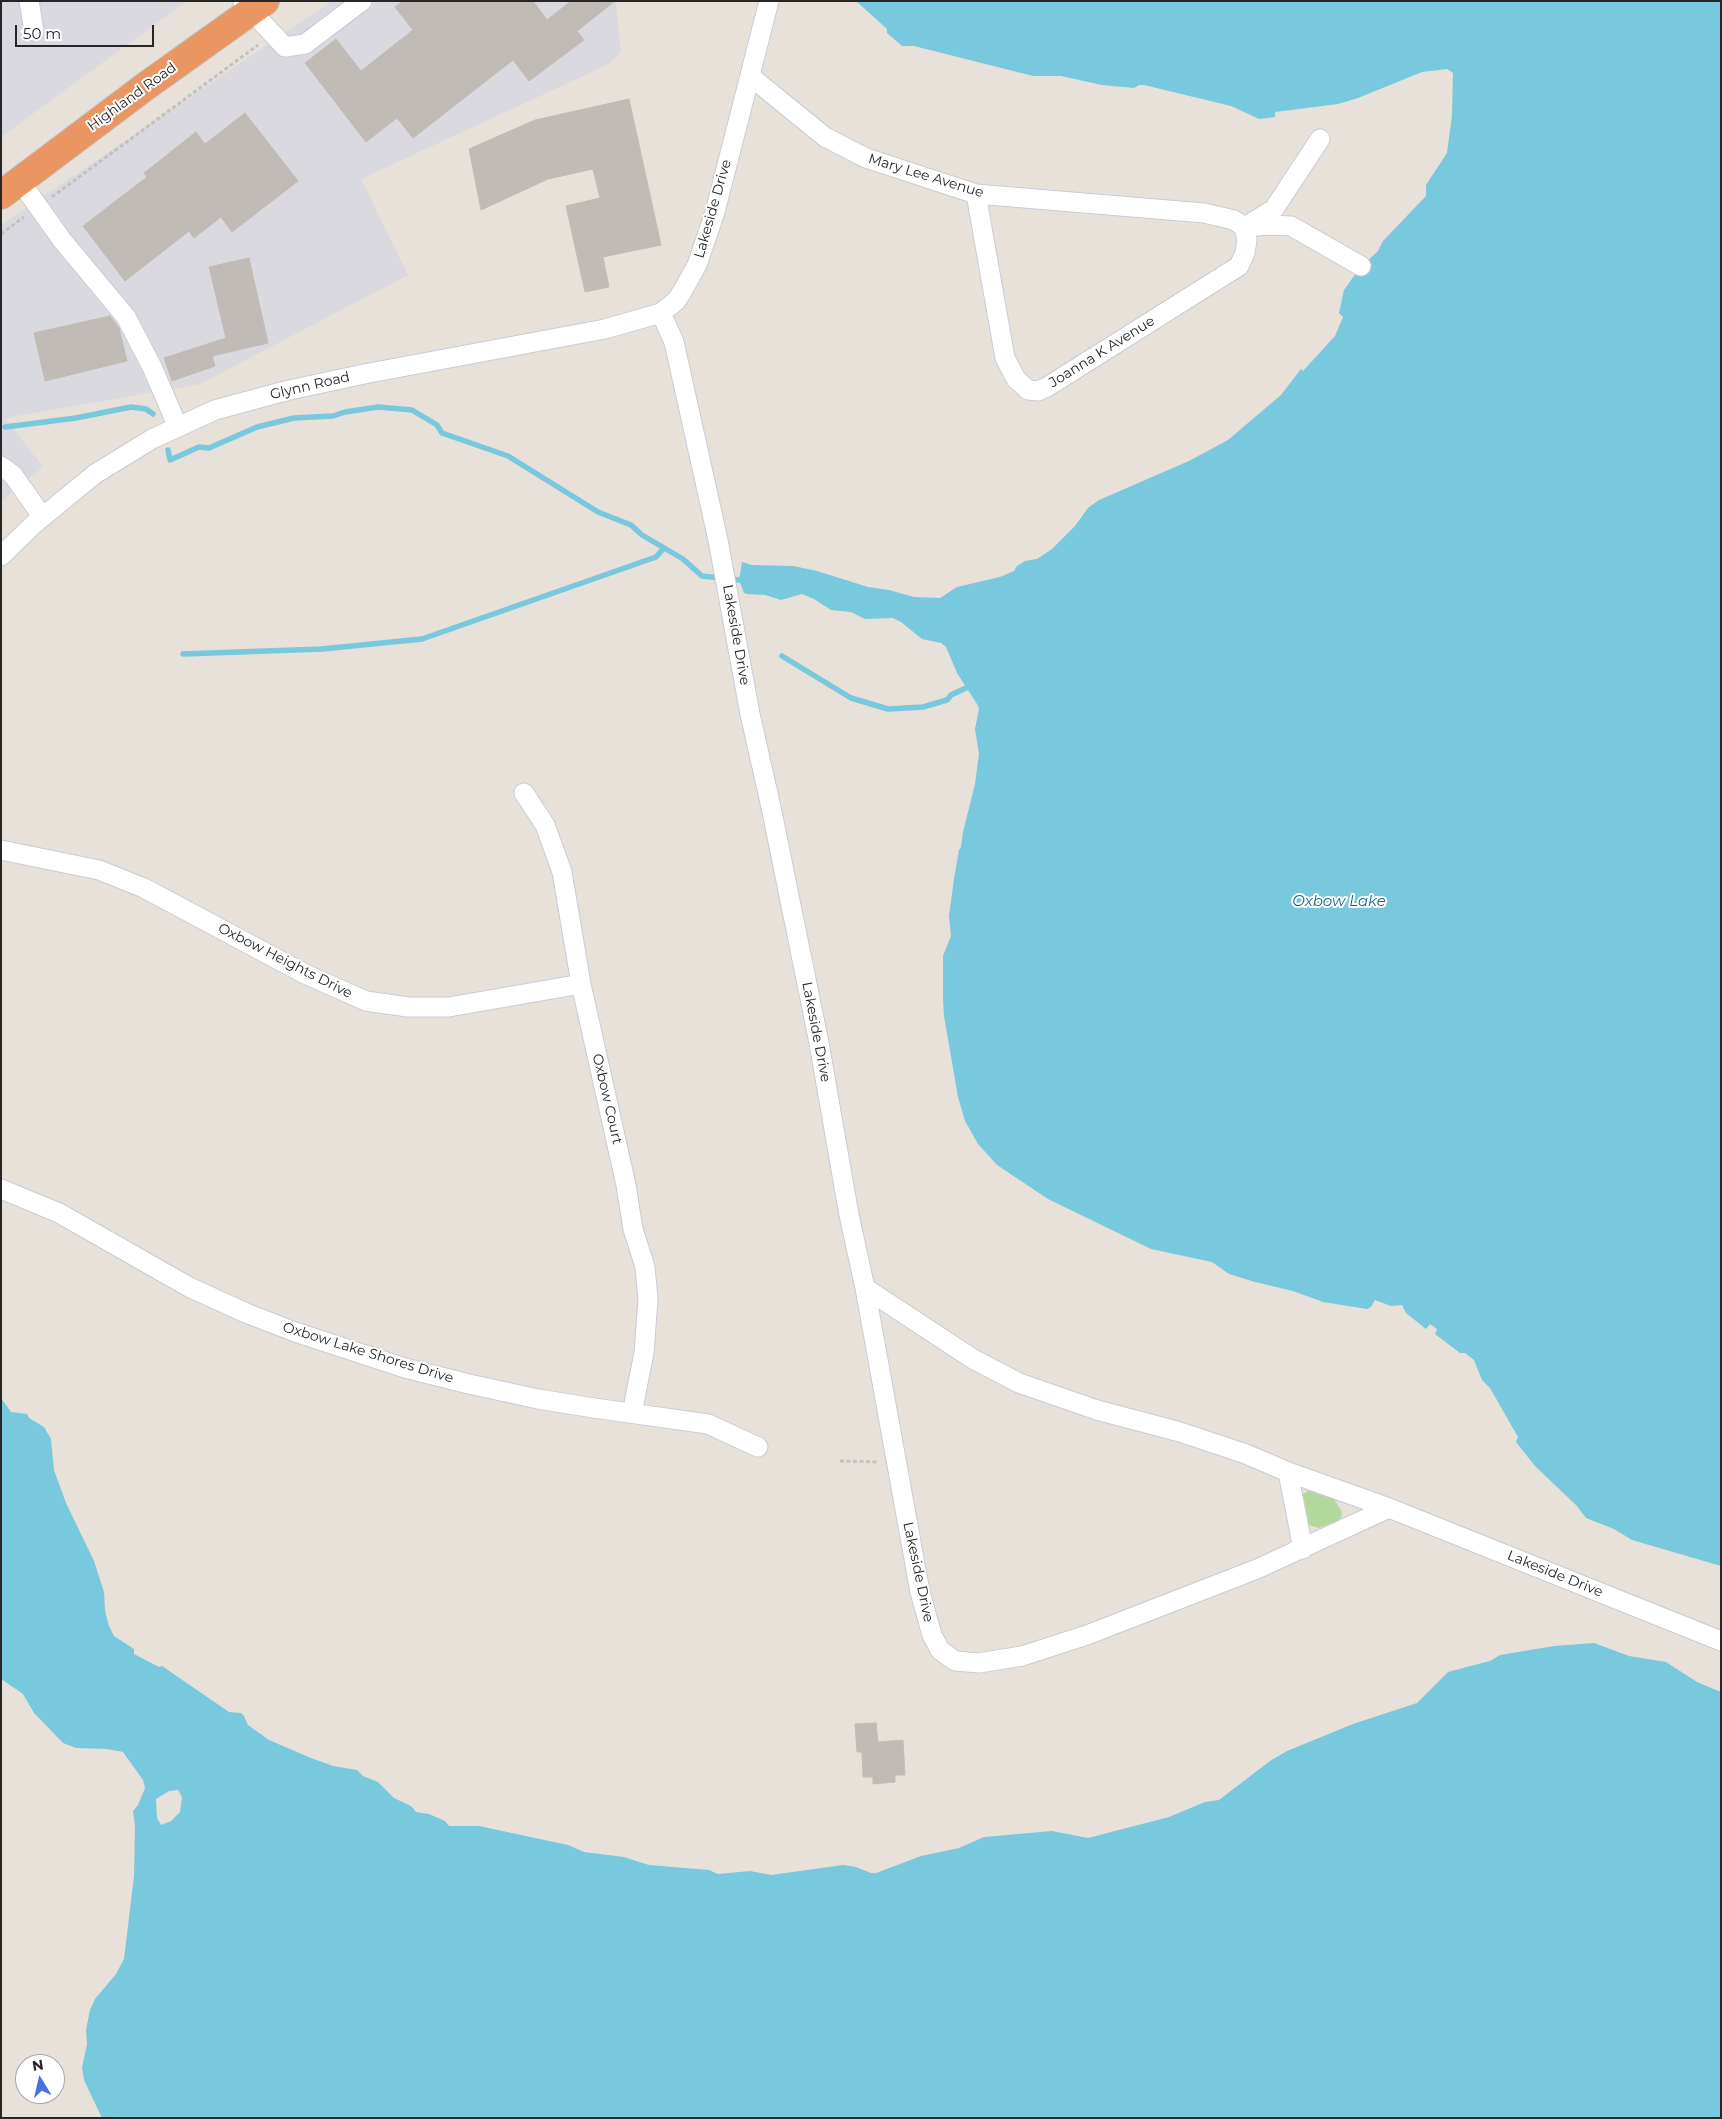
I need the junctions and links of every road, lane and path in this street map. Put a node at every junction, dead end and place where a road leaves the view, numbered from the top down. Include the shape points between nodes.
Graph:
1 (29, 1) edge
2 (362, 1) edge
3 (769, 1) edge
4 (253, 5) edge
5 (34, 31) dead end
6 (272, 34) junction
7 (750, 76) junction
8 (1320, 139) dead end
9 (11, 188) edge
10 (976, 194) junction
11 (38, 207) junction
12 (1244, 227) junction
13 (1, 234) edge
14 (1361, 266) dead end
15 (662, 313) junction
16 (178, 427) junction
17 (1, 466) edge
18 (42, 516) junction
19 (1, 556) edge
20 (524, 793) dead end
21 (1, 850) edge
22 (581, 984) junction
23 (1, 1189) edge
24 (865, 1288) junction
25 (632, 1413) junction
26 (758, 1448) dead end
27 (840, 1462) dead end
28 (896, 1462) junction
29 (1288, 1472) junction
30 (1389, 1508) junction
31 (1303, 1548) junction
32 (1721, 1641) edge

1 - 5 street
2 - 6 street via 305,44 285,47
3 - 7 street, Lakeside Drive
4 - 6 street
4 - 9 highway, Highland Road
6 - 11 path
7 - 10 street, Mary Lee Avenue via 825,137 866,158
7 - 15 street, Lakeside Drive via 715,212 697,266 676,301
8 - 12 street via 1274,209
9 - 11 street
10 - 12 street, Mary Lee Avenue via 1204,213 1234,220
10 - 12 street, Joanna K Avenue via 1005,358 1020,386 1028,390 1038,391 1047,387 1239,266 1247,240
11 - 13 path
11 - 16 street via 126,317
12 - 14 street via 1291,226
15 - 16 street, Glynn Road via 605,329 285,391 215,410
15 - 24 street, Lakeside Drive via 674,342 718,540
16 - 18 street, Glynn Road via 95,474
17 - 18 street via 13,475
18 - 19 street, Glynn Road
20 - 22 street, Oxbow Court via 545,825 562,872
21 - 22 street, Oxbow Heights Drive via 99,870 144,888 305,974 366,1001 408,1008 448,1007
22 - 25 street, Oxbow Court via 633,1229 645,1267 648,1299 644,1353
23 - 25 street, Oxbow Lake Shores Drive via 59,1212 189,1287 295,1332 405,1368 460,1382 538,1399
24 - 28 street, Lakeside Drive
24 - 29 street, Lakeside Drive via 973,1359 1019,1383 1097,1410 1180,1432
25 - 26 street, Oxbow Lake Shores Drive via 708,1424
27 - 28 path
28 - 31 street, Lakeside Drive via 920,1592 932,1635 940,1650 956,1661 979,1663 1022,1656 1087,1635
29 - 30 street, Lakeside Drive
29 - 31 street
30 - 31 street, Lakeside Drive
30 - 32 street, Lakeside Drive

